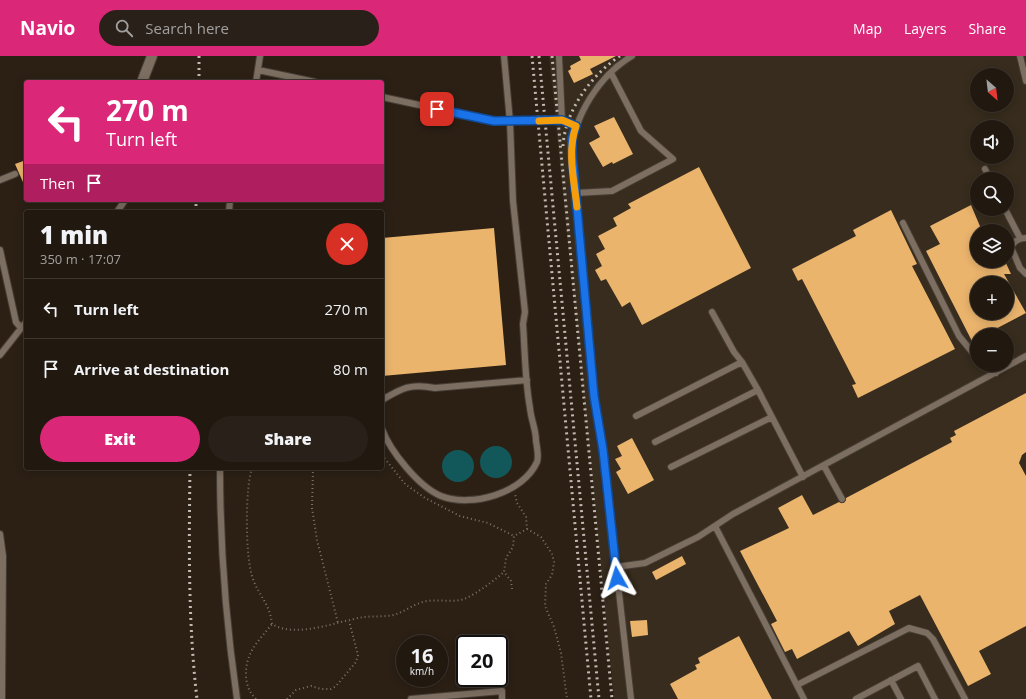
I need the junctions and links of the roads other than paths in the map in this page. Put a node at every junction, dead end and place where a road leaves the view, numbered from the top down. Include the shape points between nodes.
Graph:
1 (152, 56) edge
2 (260, 56) edge
3 (504, 56) edge
4 (559, 56) edge
5 (632, 56) edge
6 (1020, 56) edge
7 (258, 70) junction
8 (611, 73) junction
9 (143, 80) edge
10 (256, 80) edge
11 (306, 80) edge
12 (1026, 81) edge
13 (384, 97) edge
14 (562, 120) junction
15 (510, 122) junction
16 (576, 126) junction
17 (984, 169) dead end
18 (986, 172) edge
19 (15, 174) dead end
20 (0, 180) edge
21 (576, 193) junction
22 (1009, 216) edge
23 (903, 223) dead end
24 (1023, 238) edge
25 (0, 250) edge
26 (1026, 274) edge
27 (712, 312) dead end
28 (24, 324) edge
29 (20, 328) junction
30 (970, 349) edge
31 (0, 355) edge
32 (1026, 356) edge
33 (742, 362) junction
34 (996, 373) joint
35 (527, 380) junction
36 (758, 390) junction
37 (384, 399) edge
38 (636, 416) dead end
39 (772, 416) junction
40 (384, 434) edge
41 (655, 442) dead end
42 (824, 466) junction
43 (671, 467) dead end
44 (220, 470) edge
45 (803, 477) junction
46 (842, 499) dead end
47 (715, 526) junction
48 (0, 534) edge
49 (616, 567) junction
50 (891, 680) junction
51 (797, 685) junction
52 (865, 697) edge
53 (2, 699) edge
54 (237, 699) edge
55 (411, 699) edge
56 (502, 699) edge
57 (631, 699) edge
58 (804, 699) edge
59 (856, 699) edge
60 (901, 699) edge
61 (935, 699) edge
62 (965, 699) edge

1 - 9 street
2 - 7 lane
3 - 15 lane
4 - 14 lane
5 - 8 lane
6 - 12 lane
7 - 10 lane
7 - 11 lane
8 - 16 lane via 584,108
8 - 21 lane via 641,131 673,159 612,191
13 - 15 lane via 494,121
14 - 15 lane
14 - 16 lane
15 - 35 lane via 513,201 525,312 523,324
16 - 21 lane via 572,138
17 - 18 lane
19 - 20 lane
21 - 49 lane via 594,396 603,450
22 - 24 lane
23 - 30 lane via 959,336
24 - 26 lane via 1013,242 1011,247 1020,268
25 - 29 lane via 16,322
27 - 33 lane
28 - 29 lane
29 - 31 lane
32 - 34 lane
33 - 36 lane
33 - 38 lane
34 - 42 lane
35 - 37 lane via 435,388 421,385 404,387
35 - 40 lane via 530,409 536,430 537,461 513,488 488,497 470,499 441,496 419,480 396,455
36 - 39 lane
36 - 41 lane
39 - 43 lane
39 - 45 lane
42 - 45 lane
42 - 46 lane
44 - 54 lane via 228,638
45 - 47 lane
47 - 49 lane via 645,563
47 - 51 lane
48 - 53 lane
49 - 57 lane
50 - 52 lane
50 - 60 lane
50 - 61 lane via 918,666
51 - 58 lane
51 - 62 lane via 909,628 927,633 933,639
52 - 59 lane
55 - 56 lane via 502,691

